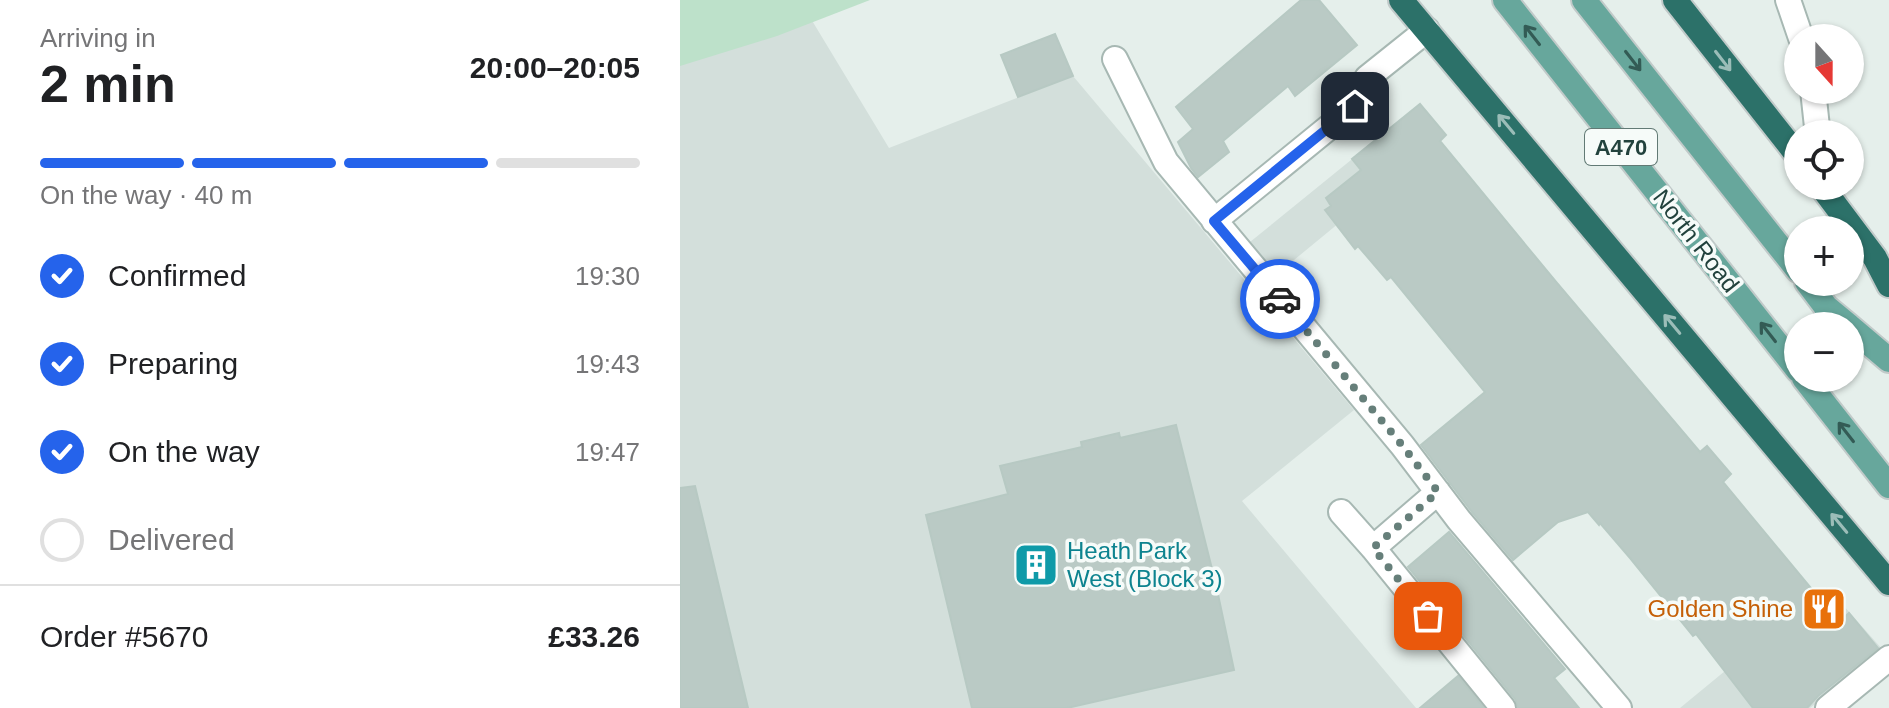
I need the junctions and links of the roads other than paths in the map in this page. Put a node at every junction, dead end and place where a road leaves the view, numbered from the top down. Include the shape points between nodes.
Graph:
1 (1402, 0) edge
2 (1505, 0) edge
3 (1584, 0) edge
4 (1675, 0) edge
5 (1788, 0) edge
6 (1796, 24) edge
7 (1427, 30) junction
8 (1115, 59) dead end
9 (1784, 138) edge
10 (1832, 200) edge
11 (1214, 221) junction
12 (1784, 252) edge
13 (1889, 285) edge
14 (1818, 296) edge
15 (1832, 312) edge
16 (1864, 338) edge
17 (1784, 352) edge
18 (1889, 360) edge
19 (1815, 392) edge
20 (1889, 486) edge
21 (1438, 492) junction
22 (1341, 512) dead end
23 (1373, 548) junction
24 (1889, 583) edge
25 (1889, 658) edge
26 (1503, 708) edge
27 (1619, 708) edge
28 (1828, 708) edge

1 - 7 highway
17 -> 2 main road, North Road / A470
3 -> 12 main road, A470
4 -> 9 highway
5 - 6 street
7 - 11 street via 1367,78 1355,106
24 -> 7 highway
8 - 11 street via 1166,162
10 - 13 highway
11 - 21 street
14 - 15 main road
16 - 18 main road
20 -> 19 main road
21 - 23 street
21 - 27 street
22 - 23 street
23 - 26 street
25 - 28 street

